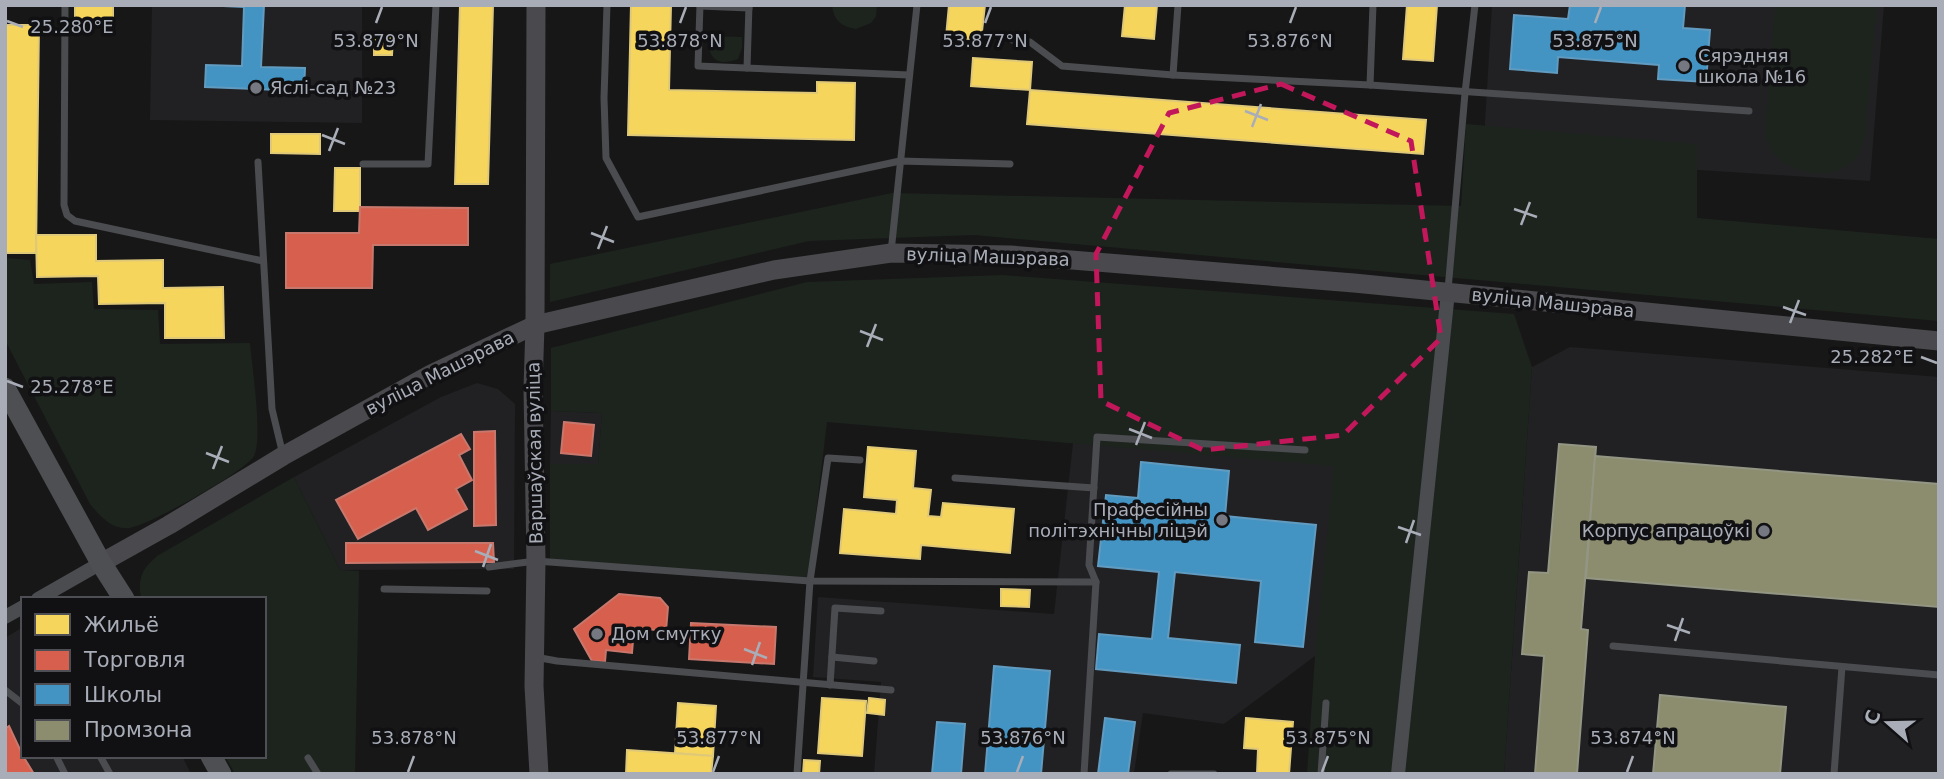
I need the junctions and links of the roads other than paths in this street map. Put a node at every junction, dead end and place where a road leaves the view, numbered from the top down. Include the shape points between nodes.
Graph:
1 (65, 5) edge
2 (436, 5) edge
3 (536, 5) edge
4 (607, 5) edge
5 (700, 5) edge
6 (917, 5) edge
7 (1178, 5) edge
8 (1373, 5) edge
9 (1475, 5) edge
10 (749, 7) edge
11 (1012, 40) dead end
12 (747, 68) junction
13 (909, 75) junction
14 (1172, 75) junction
15 (1370, 85) junction
16 (1465, 93) junction
17 (1749, 111) dead end
18 (900, 161) junction
19 (258, 162) dead end
20 (363, 164) dead end
21 (1010, 164) dead end
22 (891, 253) junction
23 (264, 261) junction
24 (1448, 292) junction
25 (535, 325) junction
26 (1939, 341) edge
27 (5, 388) edge
28 (1305, 450) dead end
29 (283, 456) junction
30 (860, 460) dead end
31 (956, 478) dead end
32 (1094, 488) junction
33 (536, 561) junction
34 (101, 563) junction
35 (489, 567) dead end
36 (810, 581) junction
37 (1096, 582) junction
38 (383, 589) dead end
39 (487, 591) dead end
40 (42, 597) edge
41 (123, 597) edge
42 (21, 608) edge
43 (881, 611) dead end
44 (5, 617) edge
45 (1614, 646) dead end
46 (535, 657) junction
47 (832, 657) junction
48 (874, 660) dead end
49 (1842, 667) junction
50 (1939, 676) edge
51 (804, 682) junction
52 (830, 685) junction
53 (5, 690) edge
54 (891, 690) dead end
55 (21, 702) edge
56 (1326, 703) dead end
57 (57, 758) edge
58 (101, 758) edge
59 (212, 758) edge
60 (308, 758) dead end
61 (65, 774) edge
62 (110, 774) edge
63 (221, 774) edge
64 (318, 774) edge
65 (538, 774) edge
66 (797, 774) edge
67 (1084, 774) edge
68 (1171, 774) edge
69 (1214, 774) edge
70 (1321, 774) edge
71 (1398, 774) edge
72 (1834, 774) edge

1 - 23 lane via 67,215 75,221
2 - 20 lane via 428,164
3 - 25 street, Варшаўская вуліца
4 - 18 lane via 606,158 638,217
5 - 10 lane
5 - 12 lane via 698,66
6 - 13 lane
7 - 14 lane
8 - 15 lane
9 - 16 lane
10 - 12 lane
11 - 14 lane via 1030,42 1062,66
12 - 13 lane
13 - 18 lane
14 - 15 lane
15 - 16 lane
16 - 17 lane
16 - 24 lane
18 - 21 lane
18 - 22 lane
19 - 23 lane
22 - 24 street, вуліца Машэрава via 1010,254
22 - 25 street, вуліца Машэрава via 774,270
23 - 29 lane via 272,410
24 - 26 street, вуліца Машэрава
24 - 71 street
25 - 29 street, вуліца Машэрава via 431,374
25 - 33 street, Варшаўская вуліца
27 - 34 main road
28 - 32 lane via 1097,437
29 - 34 street, вуліца Машэрава
30 - 36 lane via 828,458
31 - 32 lane
32 - 37 lane via 1089,565
33 - 35 lane
33 - 36 lane
33 - 46 street, Варшаўская вуліца
34 - 40 street
34 - 41 main road
36 - 37 lane
36 - 51 lane
37 - 67 lane
38 - 39 lane
42 - 44 street
43 - 47 lane via 835,608
45 - 49 lane
46 - 51 lane
46 - 65 street, Варшаўская вуліца
47 - 48 lane
47 - 52 lane
49 - 50 lane
49 - 72 lane
51 - 52 lane
51 - 66 lane
52 - 54 lane
53 - 55 lane
56 - 70 lane
57 - 61 lane
58 - 62 lane
59 - 63 main road
60 - 64 lane
68 - 69 lane

